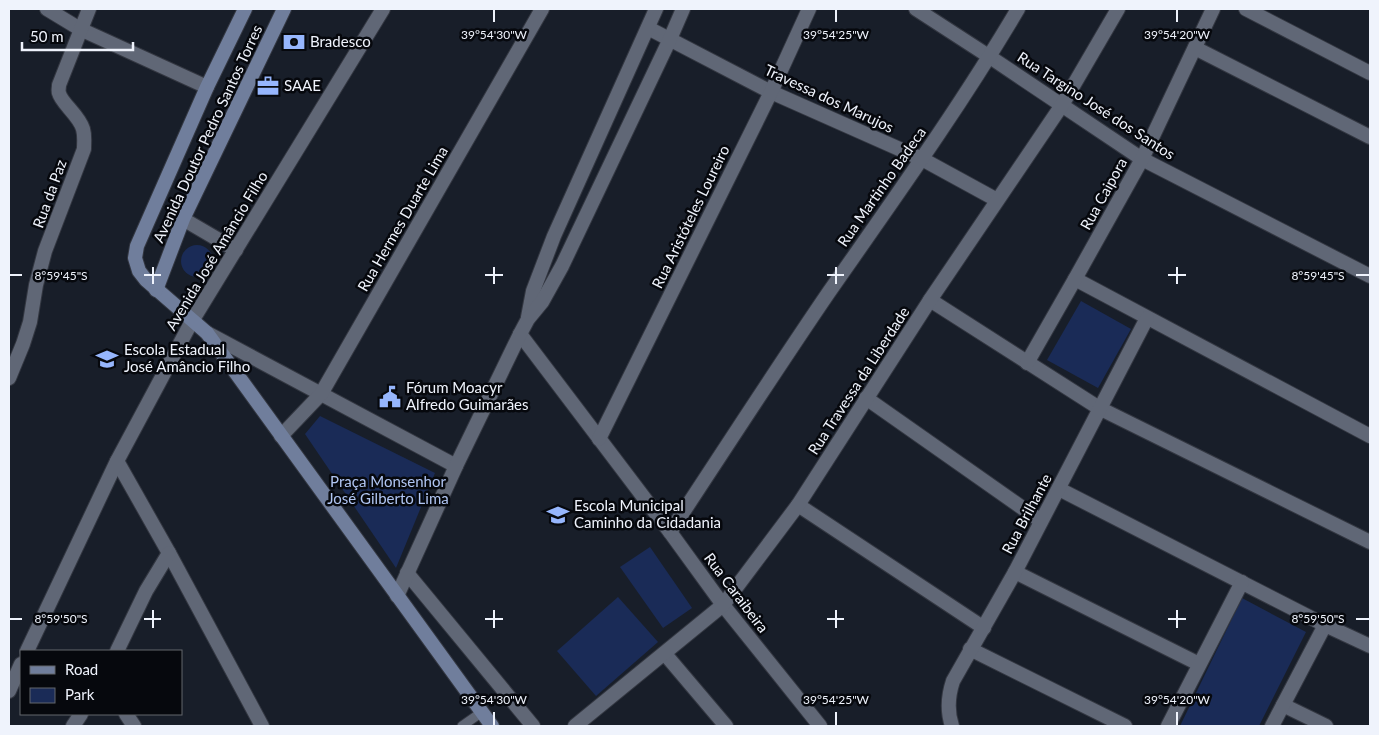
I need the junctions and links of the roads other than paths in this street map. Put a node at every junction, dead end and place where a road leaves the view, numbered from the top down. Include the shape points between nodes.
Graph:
1 (47, 9) edge
2 (89, 9) edge
3 (245, 9) edge
4 (284, 9) edge
5 (383, 9) edge
6 (542, 9) edge
7 (656, 9) edge
8 (683, 9) edge
9 (809, 9) edge
10 (916, 9) edge
11 (1018, 9) edge
12 (1118, 9) edge
13 (1213, 9) edge
14 (1246, 9) edge
15 (648, 28) junction
16 (80, 29) junction
17 (670, 39) junction
18 (1195, 48) junction
19 (990, 57) junction
20 (1370, 73) edge
21 (207, 87) junction
22 (771, 92) junction
23 (1062, 105) junction
24 (1370, 137) edge
25 (922, 160) junction
26 (1142, 160) junction
27 (997, 200) junction
28 (183, 219) junction
29 (236, 250) junction
30 (1370, 276) edge
31 (1075, 280) junction
32 (156, 290) junction
33 (930, 300) junction
34 (1147, 318) junction
35 (528, 319) junction
36 (192, 322) junction
37 (207, 333) junction
38 (520, 334) junction
39 (1027, 363) junction
40 (9, 378) edge
41 (321, 394) junction
42 (866, 398) junction
43 (1099, 408) junction
44 (281, 436) junction
45 (1370, 436) edge
46 (599, 439) junction
47 (118, 461) junction
48 (456, 466) junction
49 (1059, 489) junction
50 (798, 505) junction
51 (1041, 521) junction
52 (670, 532) junction
53 (1370, 542) edge
54 (169, 553) junction
55 (1015, 572) junction
56 (407, 573) junction
57 (1242, 582) junction
58 (397, 596) junction
59 (723, 605) junction
60 (1325, 625) junction
61 (984, 628) junction
62 (1370, 646) edge
63 (970, 649) junction
64 (27, 650) edge
65 (117, 650) edge
66 (665, 654) junction
67 (1199, 664) junction
68 (20, 666) edge
69 (9, 690) edge
70 (1283, 705) junction
71 (482, 712) junction
72 (80, 715) edge
73 (127, 715) edge
74 (73, 726) edge
75 (134, 726) edge
76 (262, 726) edge
77 (462, 726) edge
78 (492, 726) edge
79 (533, 726) edge
80 (575, 726) edge
81 (726, 726) edge
82 (820, 726) edge
83 (952, 726) edge
84 (1125, 726) edge
85 (1168, 726) edge
86 (1272, 726) edge
87 (1326, 726) edge

1 - 16 street
2 - 16 street
3 - 21 main road, Avenida Doutor Pedro Santos Torres
4 - 28 main road, Avenida Doutor Pedro Santos Torres
5 - 29 street, Avenida José Amâncio Filho
6 - 41 street, Rua Hermes Duarte Lima
7 - 15 street
8 - 17 street
9 - 22 street, Rua Aristóteles Loureiro
10 - 19 street, Rua Targino José dos Santos
11 - 19 street, Rua Martinho Badeca
12 - 23 street, Rua Travessa da Liberdade
13 - 18 street, Rua Caipora
14 - 20 street
15 - 17 street, Travessa dos Marujos
15 - 35 street via 539,272
16 - 21 street
16 - 40 street, Rua da Paz via 58,93 83,128 84,149 46,252 30,322
17 - 22 street, Travessa dos Marujos
17 - 35 street via 562,266 542,302
18 - 24 street
18 - 26 street, Rua Caipora
19 - 23 street, Rua Targino José dos Santos
19 - 25 street, Rua Martinho Badeca
21 - 32 main road, Avenida Doutor Pedro Santos Torres via 137,246 135,258 139,271
22 - 25 street, Travessa dos Marujos
22 - 46 street, Rua Aristóteles Loureiro
23 - 26 street, Rua Targino José dos Santos
23 - 27 street, Rua Travessa da Liberdade
25 - 27 street, Travessa dos Marujos
25 - 52 street, Rua Martinho Badeca
26 - 30 street, Rua Targino José dos Santos
26 - 31 street, Rua Caipora
27 - 33 street, Rua Travessa da Liberdade
28 - 29 street
28 - 32 main road, Avenida Doutor Pedro Santos Torres
29 - 36 street, Avenida José Amâncio Filho
31 - 34 street
31 - 39 street, Rua Caipora
32 - 36 main road
33 - 39 street
33 - 42 street, Rua Travessa da Liberdade
34 - 43 street, Rua Brilhante
34 - 45 street
35 - 38 street
36 - 37 main road
36 - 47 street, Avenida José Amâncio Filho
37 - 41 street
37 - 44 main road
38 - 46 street, Rua Caraibeira
38 - 48 street
39 - 43 street
41 - 44 street, Rua Hermes Duarte Lima
41 - 48 street
42 - 50 street, Rua Travessa da Liberdade
42 - 51 street
43 - 49 street, Rua Brilhante
43 - 53 street
44 - 58 main road
46 - 52 street, Rua Caraibeira
47 - 54 street
47 - 64 street, Avenida José Amâncio Filho
48 - 56 street
49 - 51 street, Rua Brilhante
49 - 57 street
50 - 59 street, Rua Travessa da Liberdade
50 - 61 street
51 - 55 street, Rua Brilhante
52 - 59 street, Rua Caraibeira
54 - 65 street
54 - 76 street
55 - 61 street, Rua Brilhante
55 - 67 street
56 - 58 street
56 - 79 street
57 - 60 street
57 - 67 street
58 - 71 main road
59 - 66 street, Rua Travessa da Liberdade
59 - 82 street, Rua Caraibeira
60 - 62 street
60 - 70 street
61 - 63 street, Rua Brilhante
63 - 83 street, Rua Brilhante via 948,695
63 - 84 street
66 - 80 street, Rua Travessa da Liberdade
66 - 81 street
67 - 85 street
68 - 69 street
70 - 86 street
70 - 87 street
71 - 77 lane
71 - 78 main road
72 - 74 street
73 - 75 street

